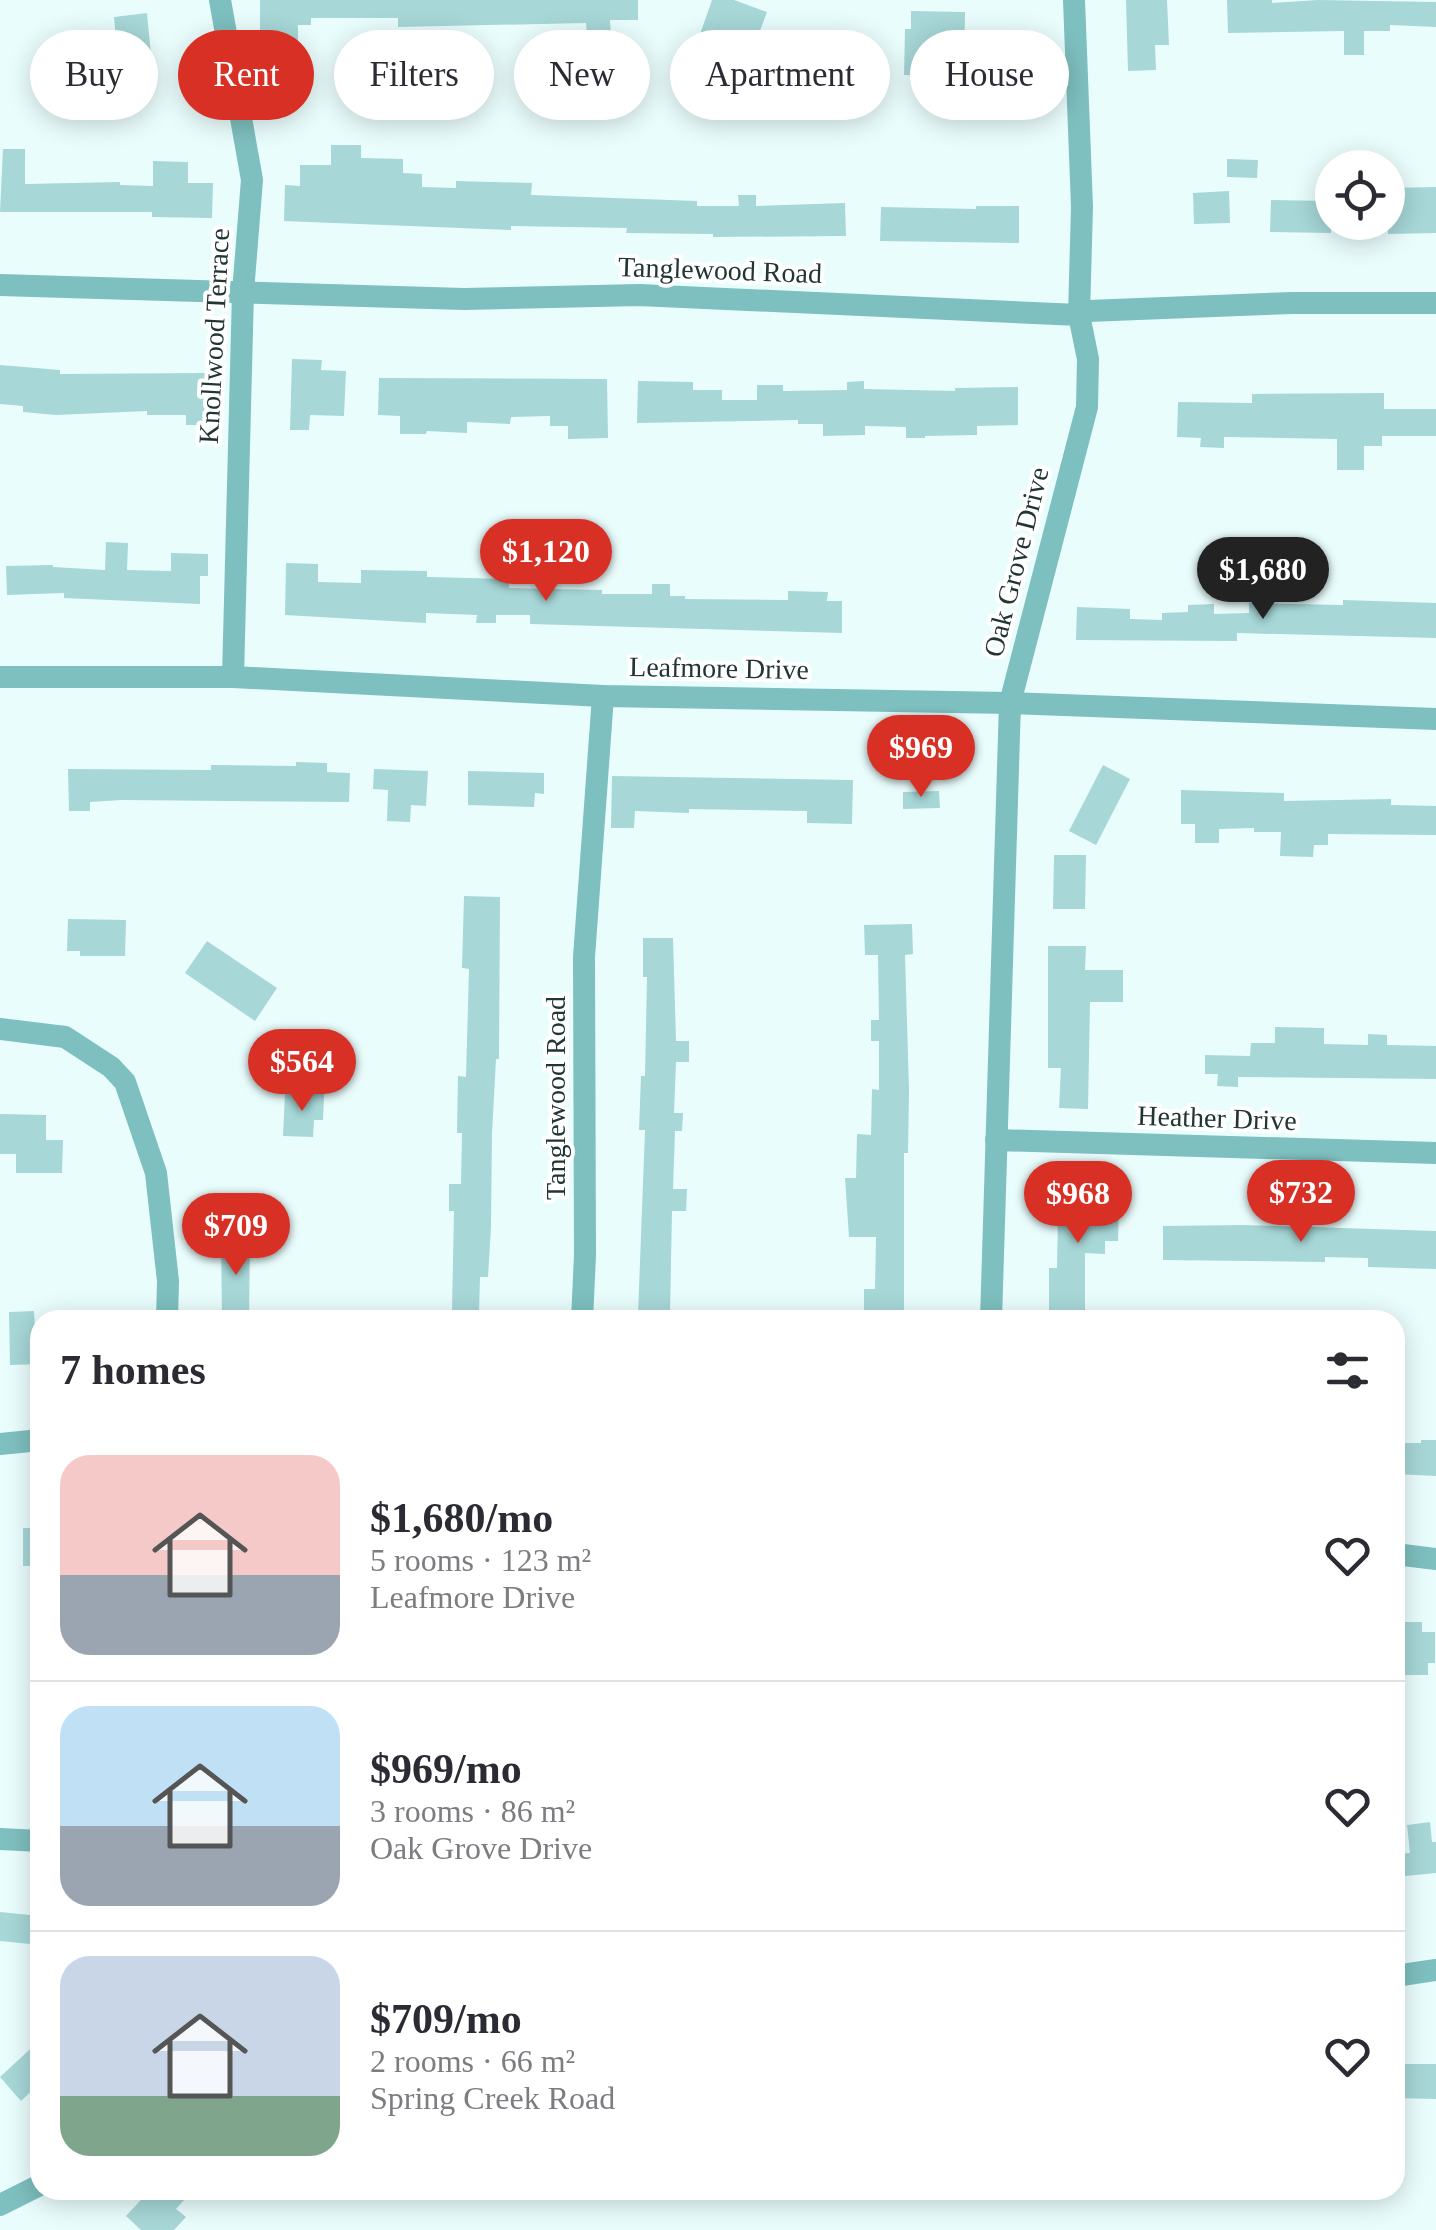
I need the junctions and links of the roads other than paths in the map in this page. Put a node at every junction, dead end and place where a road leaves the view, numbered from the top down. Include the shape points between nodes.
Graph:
1 (220, 0) edge
2 (1074, 0) edge
3 (0, 285) edge
4 (243, 292) junction
5 (1436, 303) edge
6 (1079, 315) junction
7 (0, 677) edge
8 (232, 677) junction
9 (602, 696) junction
10 (1010, 704) junction
11 (1436, 720) edge
12 (0, 1029) edge
13 (996, 1140) junction
14 (1436, 1153) edge
15 (168, 1310) edge
16 (582, 1310) edge
17 (991, 1310) edge
18 (30, 1441) edge
19 (0, 1444) edge
20 (1405, 1555) edge
21 (1436, 1558) edge
22 (0, 1839) edge
23 (30, 1840) edge
24 (1436, 1970) edge
25 (1405, 1975) edge
26 (30, 2189) edge
27 (0, 2205) edge

1 - 4 street, Knollwood Terrace via 252,180
2 - 6 street, Oak Grove Drive
3 - 4 street, Tanglewood Road
4 - 6 street, Tanglewood Road via 464,299 640,295
4 - 8 street, Knollwood Terrace
5 - 6 street, Tanglewood Road
6 - 10 street, Oak Grove Drive via 1088,359 1087,407
7 - 8 street, Leafmore Drive
8 - 9 street, Leafmore Drive
9 - 10 street, Leafmore Drive
9 - 16 street, Tanglewood Road via 584,957
10 - 11 street, Leafmore Drive
10 - 13 street, Oak Grove Drive
12 - 15 street via 65,1037 125,1082 156,1173
13 - 14 street, Heather Drive
13 - 17 street, Oak Grove Drive
18 - 19 street
20 - 21 street
22 - 23 street
24 - 25 street
26 - 27 street

